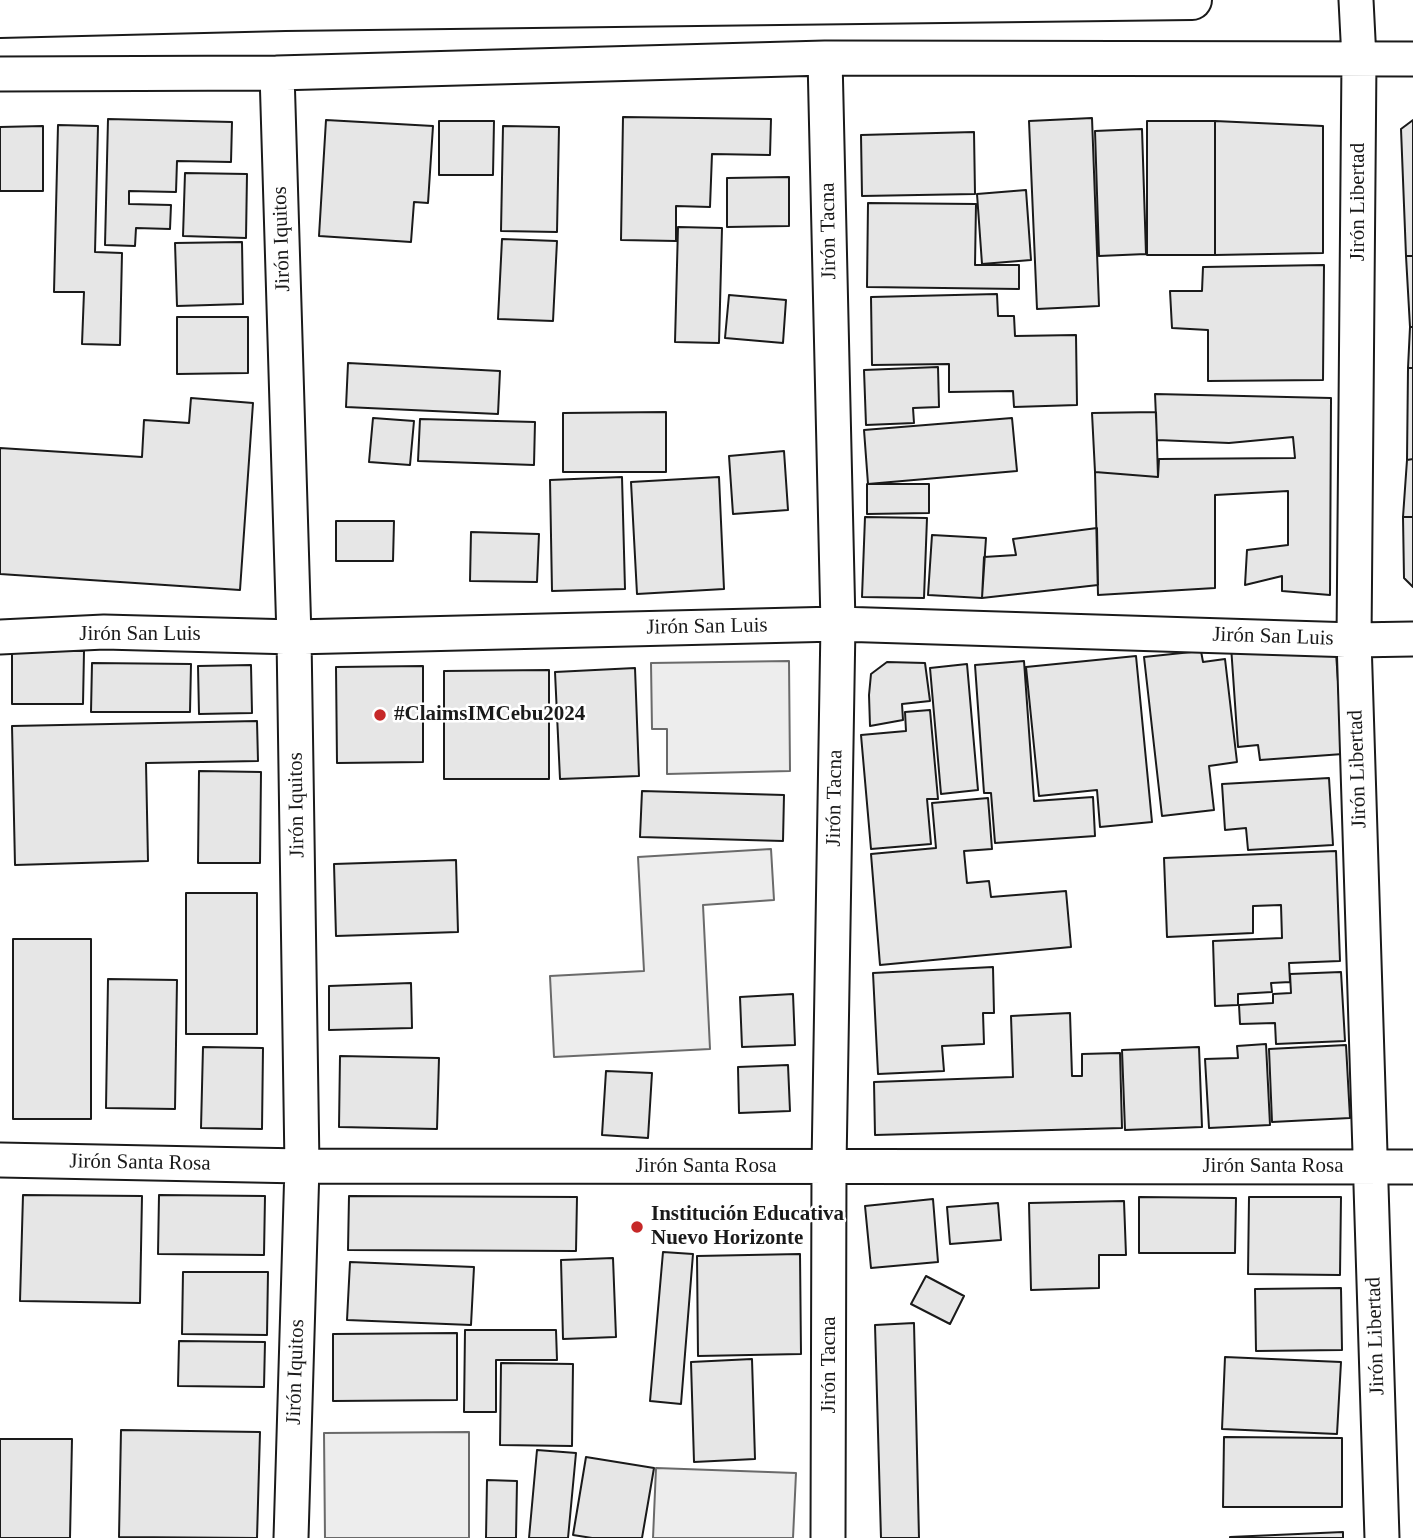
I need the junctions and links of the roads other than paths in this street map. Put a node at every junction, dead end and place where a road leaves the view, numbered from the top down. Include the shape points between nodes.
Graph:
1 (1192, 0) edge
2 (1356, 0) edge
3 (0, 18) edge
4 (825, 58) junction
5 (1359, 59) junction
6 (1413, 59) edge
7 (277, 73) junction
8 (0, 74) edge
9 (838, 624) junction
10 (294, 636) junction
11 (0, 637) edge
12 (1413, 639) edge
13 (1354, 640) junction
14 (0, 1160) edge
15 (302, 1166) junction
16 (829, 1166) junction
17 (1370, 1166) junction
18 (1413, 1167) edge
19 (291, 1538) edge
20 (828, 1538) edge
21 (1382, 1538) edge

1 - 3 highway
2 - 5 street, Jirón Libertad
4 - 5 street
4 - 7 street
4 - 9 street, Jirón Tacna
5 - 6 street
5 - 13 street, Jirón Libertad
7 - 8 street
7 - 10 street, Jirón Iquitos
9 - 10 street, Jirón San Luis
9 - 13 street, Jirón San Luis
9 - 16 street, Jirón Tacna
10 - 11 street, Jirón San Luis via 104,632
10 - 15 street, Jirón Iquitos
12 - 13 street, Jirón San Luis
13 - 17 street, Jirón Libertad
14 - 15 street, Jirón Santa Rosa
15 - 16 street, Jirón Santa Rosa
15 - 19 street, Jirón Iquitos
16 - 17 street, Jirón Santa Rosa
16 - 20 street, Jirón Tacna
17 - 18 street, Jirón Santa Rosa
17 - 21 street, Jirón Libertad

